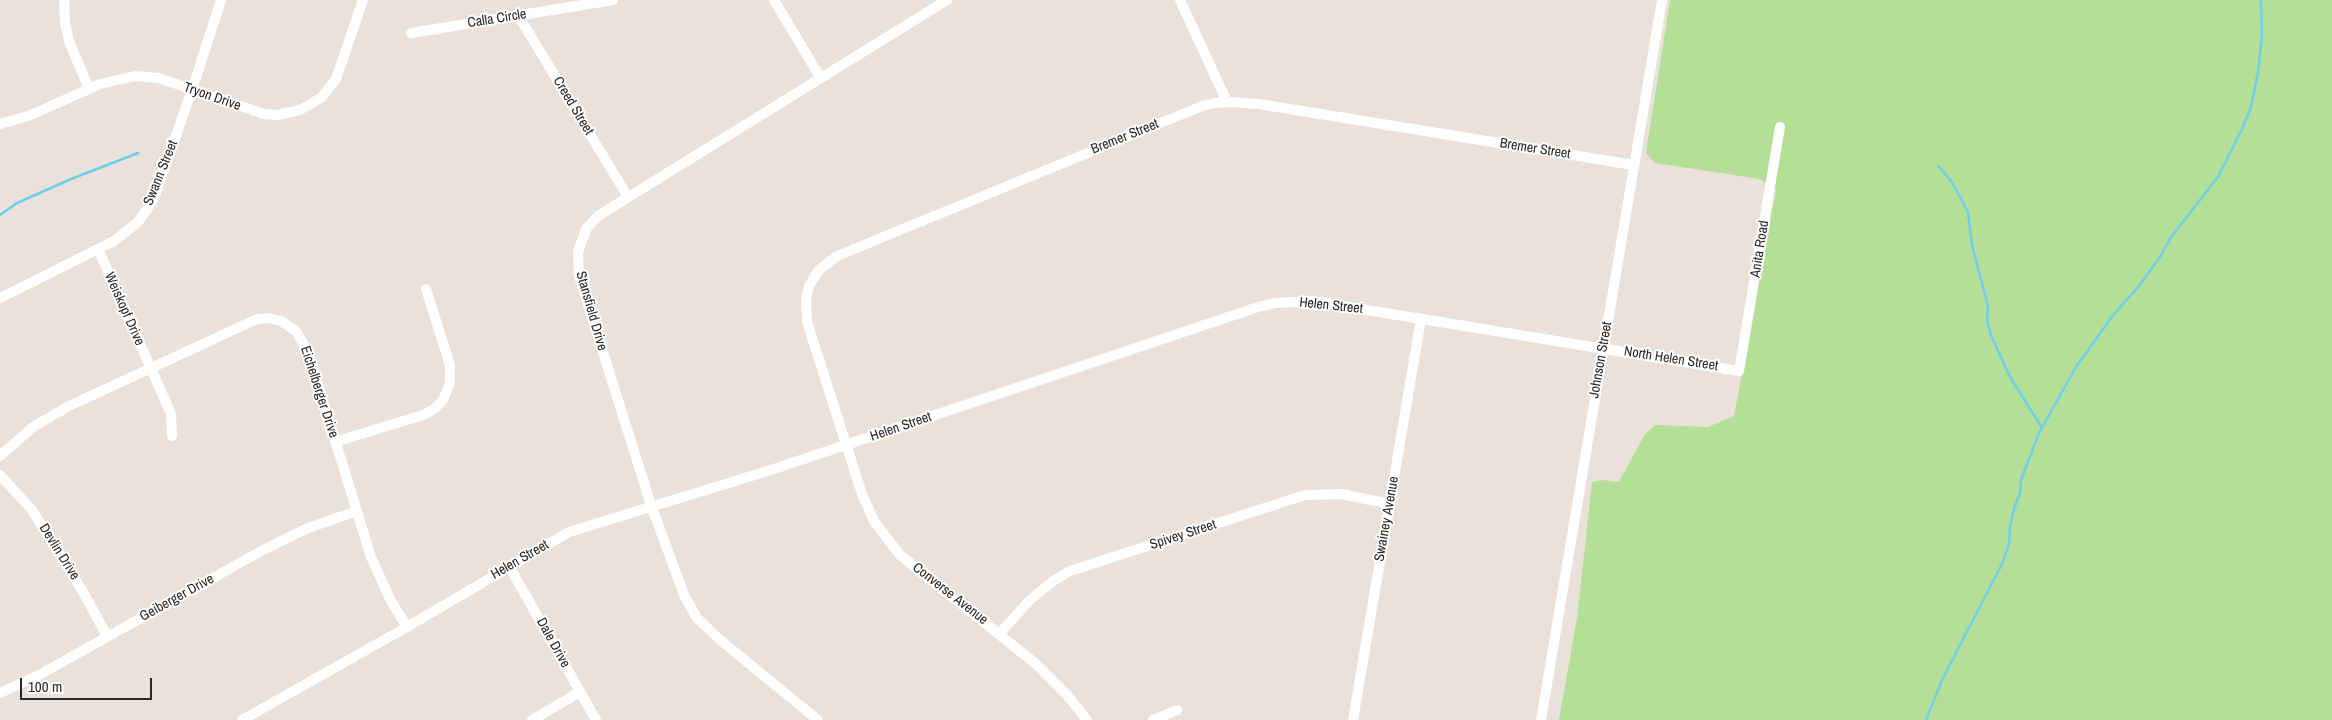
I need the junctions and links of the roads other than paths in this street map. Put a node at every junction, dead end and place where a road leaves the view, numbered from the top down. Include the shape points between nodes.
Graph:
1 (64, 0) edge
2 (221, 0) edge
3 (362, 0) edge
4 (613, 0) edge
5 (774, 0) edge
6 (947, 0) edge
7 (1180, 0) edge
8 (1662, 0) edge
9 (518, 15) junction
10 (411, 32) dead end
11 (820, 77) junction
12 (89, 89) junction
13 (192, 90) junction
14 (1226, 102) junction
15 (0, 124) edge
16 (1780, 127) dead end
17 (1634, 165) junction
18 (628, 197) junction
19 (98, 249) junction
20 (426, 290) dead end
21 (0, 298) edge
22 (1421, 318) junction
23 (1603, 348) junction
24 (150, 369) junction
25 (1739, 371) joint
26 (172, 436) dead end
27 (335, 442) junction
28 (847, 446) junction
29 (0, 456) edge
30 (0, 475) edge
31 (1390, 504) junction
32 (651, 505) junction
33 (357, 511) junction
34 (509, 566) junction
35 (407, 627) junction
36 (1000, 633) junction
37 (107, 636) junction
38 (580, 692) junction
39 (0, 693) edge
40 (1177, 710) dead end
41 (245, 719) edge
42 (532, 720) edge
43 (596, 720) edge
44 (818, 720) edge
45 (1087, 720) edge
46 (1153, 720) edge
47 (1353, 720) edge
48 (1541, 720) edge

1 - 12 street via 69,41
2 - 13 street, Swann Street
3 - 13 street, Tryon Drive via 336,79 330,90 311,105 289,114 264,114
4 - 9 street, Calla Circle
5 - 11 street
6 - 11 street, Stansfield Drive
7 - 14 street
8 - 17 street, Johnson Street
9 - 10 street, Calla Circle
9 - 18 street, Creed Street
11 - 18 street, Stansfield Drive
12 - 13 street, Tryon Drive via 141,76 159,78
12 - 15 street, Tryon Drive via 31,115
13 - 19 street, Swann Street via 154,198 128,231
14 - 17 street, Bremer Street via 1259,104
14 - 28 street, Bremer Street via 1202,106 874,241 827,262 818,270 809,286 805,310
16 - 25 street, Anita Road
17 - 23 street, Johnson Street
18 - 32 street, Stansfield Drive via 598,216 586,229 579,246 578,264 579,276
19 - 21 street, Swann Street
19 - 24 street, Weiskopf Drive
20 - 27 street via 450,365 450,383 443,400 423,415
22 - 23 street, Helen Street
22 - 28 street, Helen Street via 1312,301 1258,307
22 - 31 street, Swainey Avenue
23 - 25 street, North Helen Street
23 - 48 street, Johnson Street
24 - 26 street, Weiskopf Drive via 171,414
24 - 27 street, Eichelberger Drive via 257,319 281,321 296,331 303,341
24 - 29 street, Eichelberger Drive via 53,414 26,432
27 - 33 street, Eichelberger Drive
28 - 32 street, Helen Street
28 - 36 street, Converse Avenue via 866,505 895,551
30 - 37 street, Devlin Drive via 32,510
31 - 36 street, Spivey Street via 1335,494 1304,495 1070,571 1048,584
31 - 47 street, Swainey Avenue
32 - 34 street, Helen Street via 569,532
32 - 44 street, Stansfield Drive via 677,580 697,618
33 - 35 street, Eichelberger Drive via 380,580
33 - 37 street, Geiberger Drive via 308,528
34 - 35 street, Helen Street
34 - 38 street, Dale Drive
35 - 41 street, Helen Street
36 - 45 street, Converse Avenue via 1053,680
37 - 39 street, Geiberger Drive
38 - 42 street
38 - 43 street, Dale Drive
40 - 46 street

